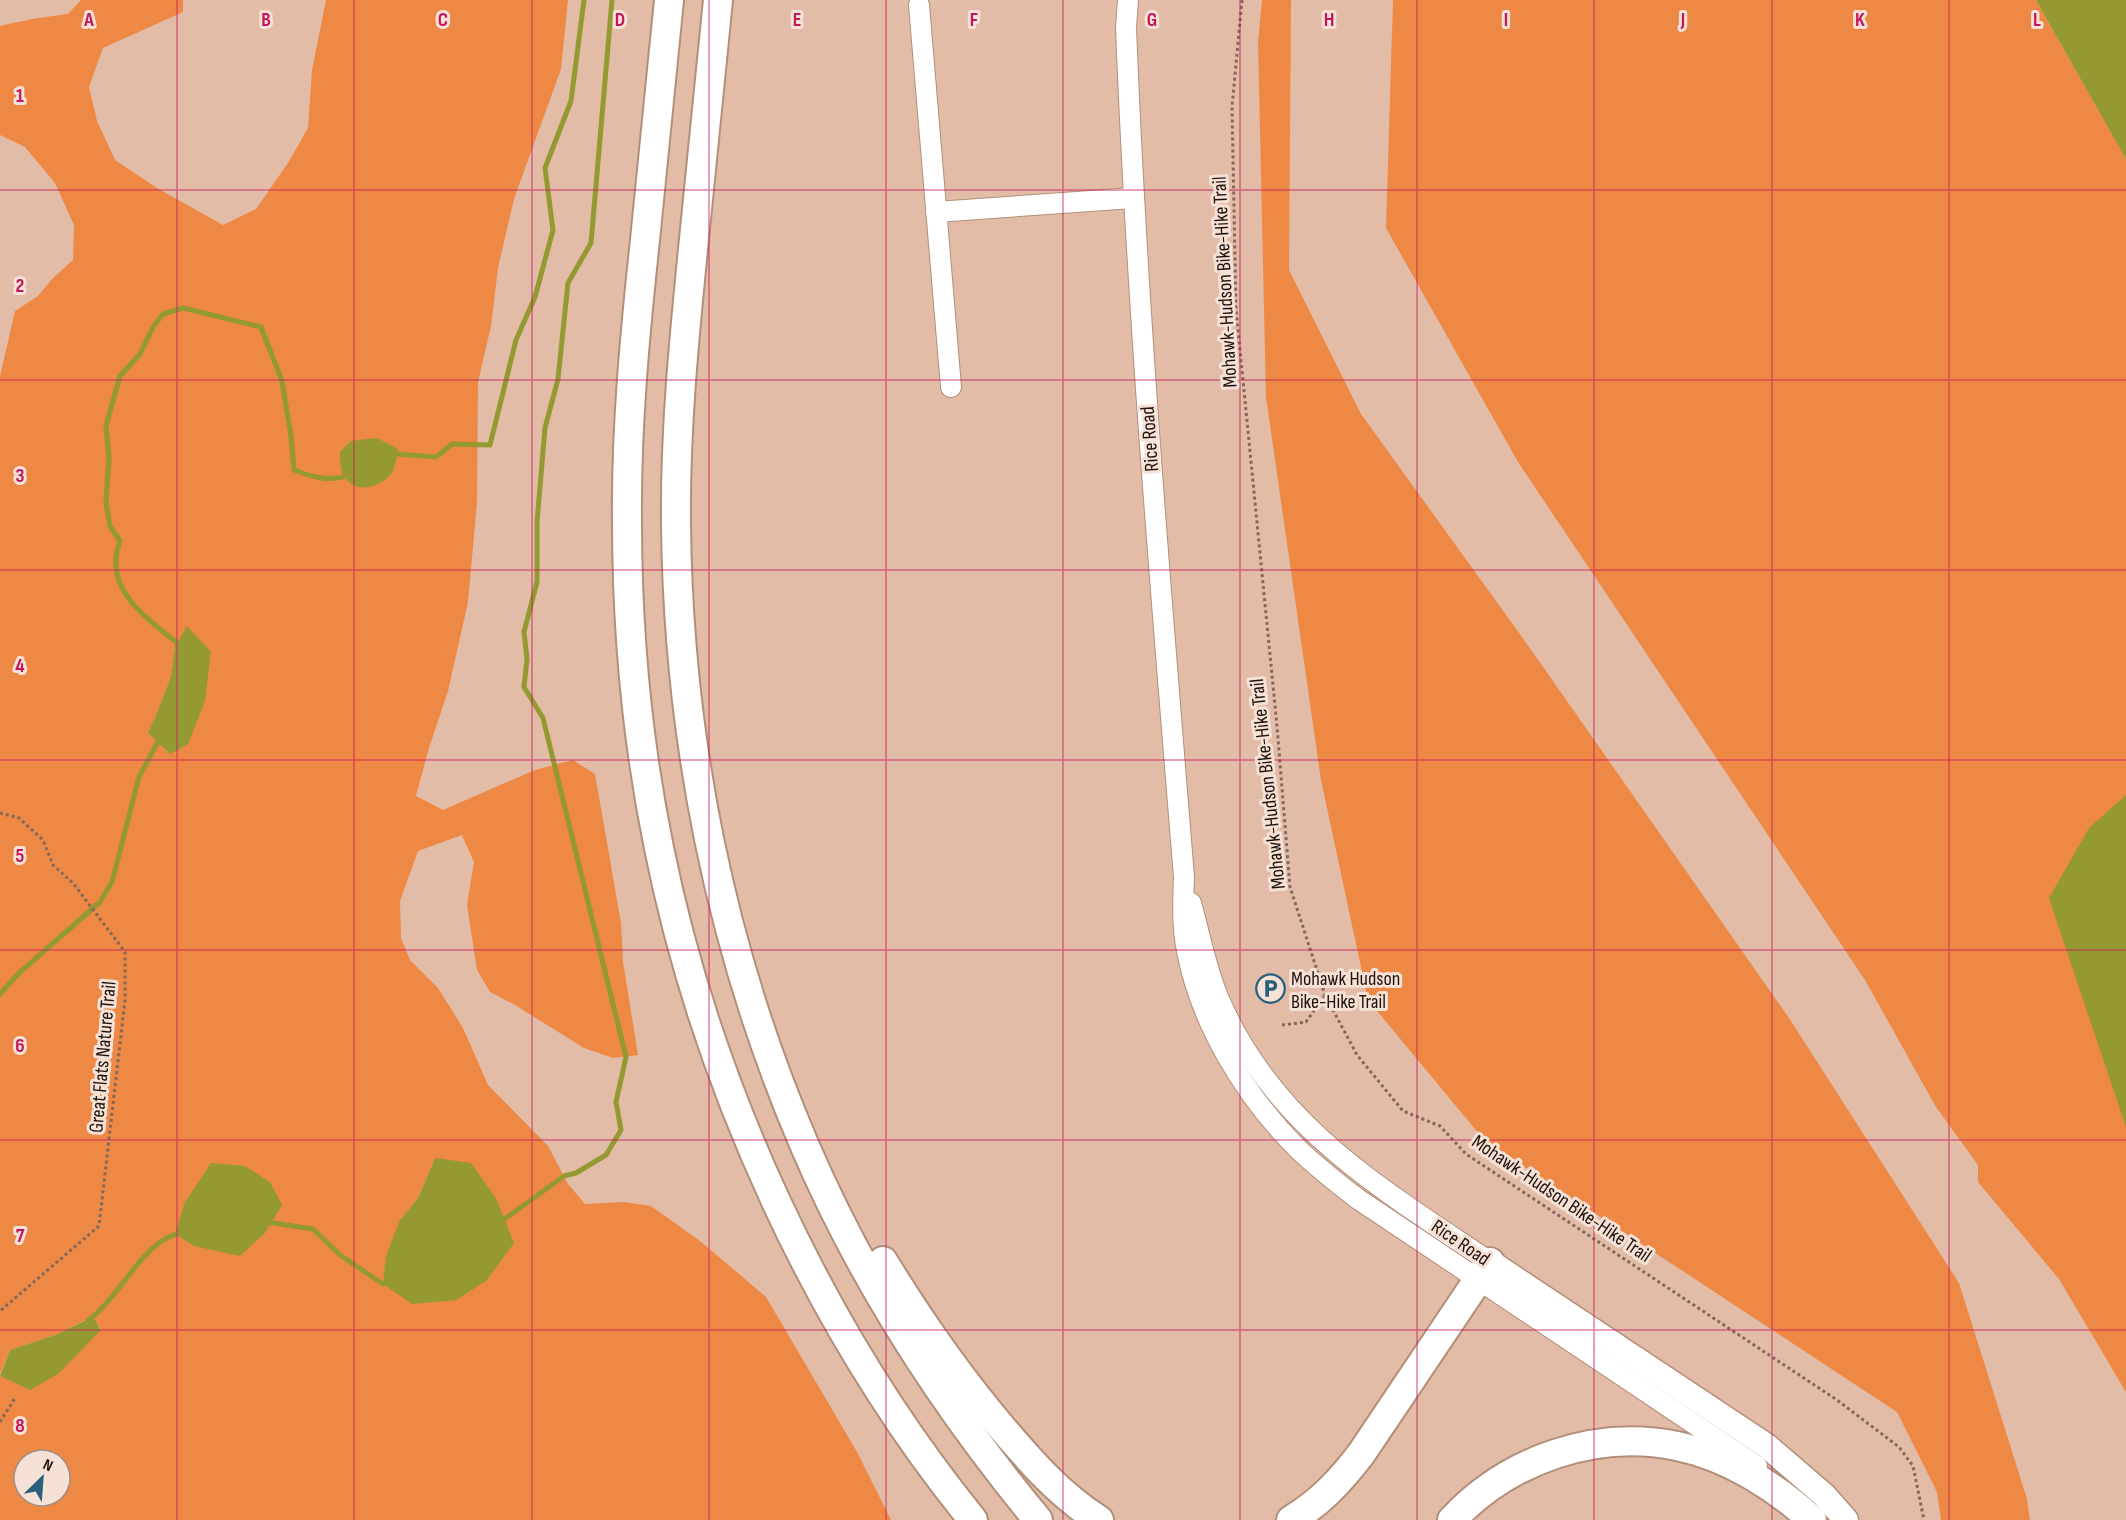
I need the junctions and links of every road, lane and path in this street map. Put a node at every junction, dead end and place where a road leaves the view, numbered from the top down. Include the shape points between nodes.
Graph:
1 (669, 0) edge
2 (718, 0) edge
3 (1128, 0) edge
4 (1242, 0) edge
5 (919, 5) dead end
6 (1133, 198) junction
7 (936, 212) junction
8 (951, 387) dead end
9 (0, 813) edge
10 (1325, 995) junction
11 (759, 1025) junction
12 (1282, 1025) dead end
13 (1484, 1270) junction
14 (0, 1311) edge
15 (15, 1398) dead end
16 (0, 1422) edge
17 (947, 1486) junction
18 (968, 1520) edge
19 (973, 1520) edge
20 (1038, 1520) edge
21 (1099, 1520) edge
22 (1291, 1520) edge
23 (1452, 1520) edge
24 (1814, 1520) edge
25 (1846, 1520) edge
26 (1924, 1520) edge

1 - 17 highway via 637,317 627,521 631,639 659,851 693,979 760,1168 840,1324
2 - 11 highway via 676,454 677,581 687,710 699,788 723,903
3 - 6 street, Rice Road
4 - 10 path, Mohawk-Hudson Bike-Hike Trail via 1232,107 1236,309 1290,887
5 - 7 street
6 - 7 street
6 - 13 street, Rice Road via 1185,877 1210,972 1219,999 1248,1054 1291,1110 1341,1159
7 - 8 street
9 - 14 path, Great Flats Nature Trail via 19,818 43,840 53,865 73,883 125,952 125,1000 99,1226
10 - 12 path via 1306,1022
10 - 26 path, Mohawk-Hudson Bike-Hike Trail via 1357,1055 1403,1111 1440,1126 1466,1154 1837,1400 1899,1447 1912,1466
11 - 20 highway via 804,1144 872,1280 955,1413
11 - 21 highway via 855,1214 932,1337 1053,1486
13 - 22 highway via 1362,1454 1325,1496
13 - 24 street, Rice Road via 1755,1464 1782,1485
13 - 25 main road, Rice Road via 1767,1446 1817,1488
15 - 16 path
17 - 18 highway
17 - 19 highway
23 - 24 highway via 1503,1477 1530,1463 1558,1452 1617,1442 1677,1446 1705,1454 1756,1478

